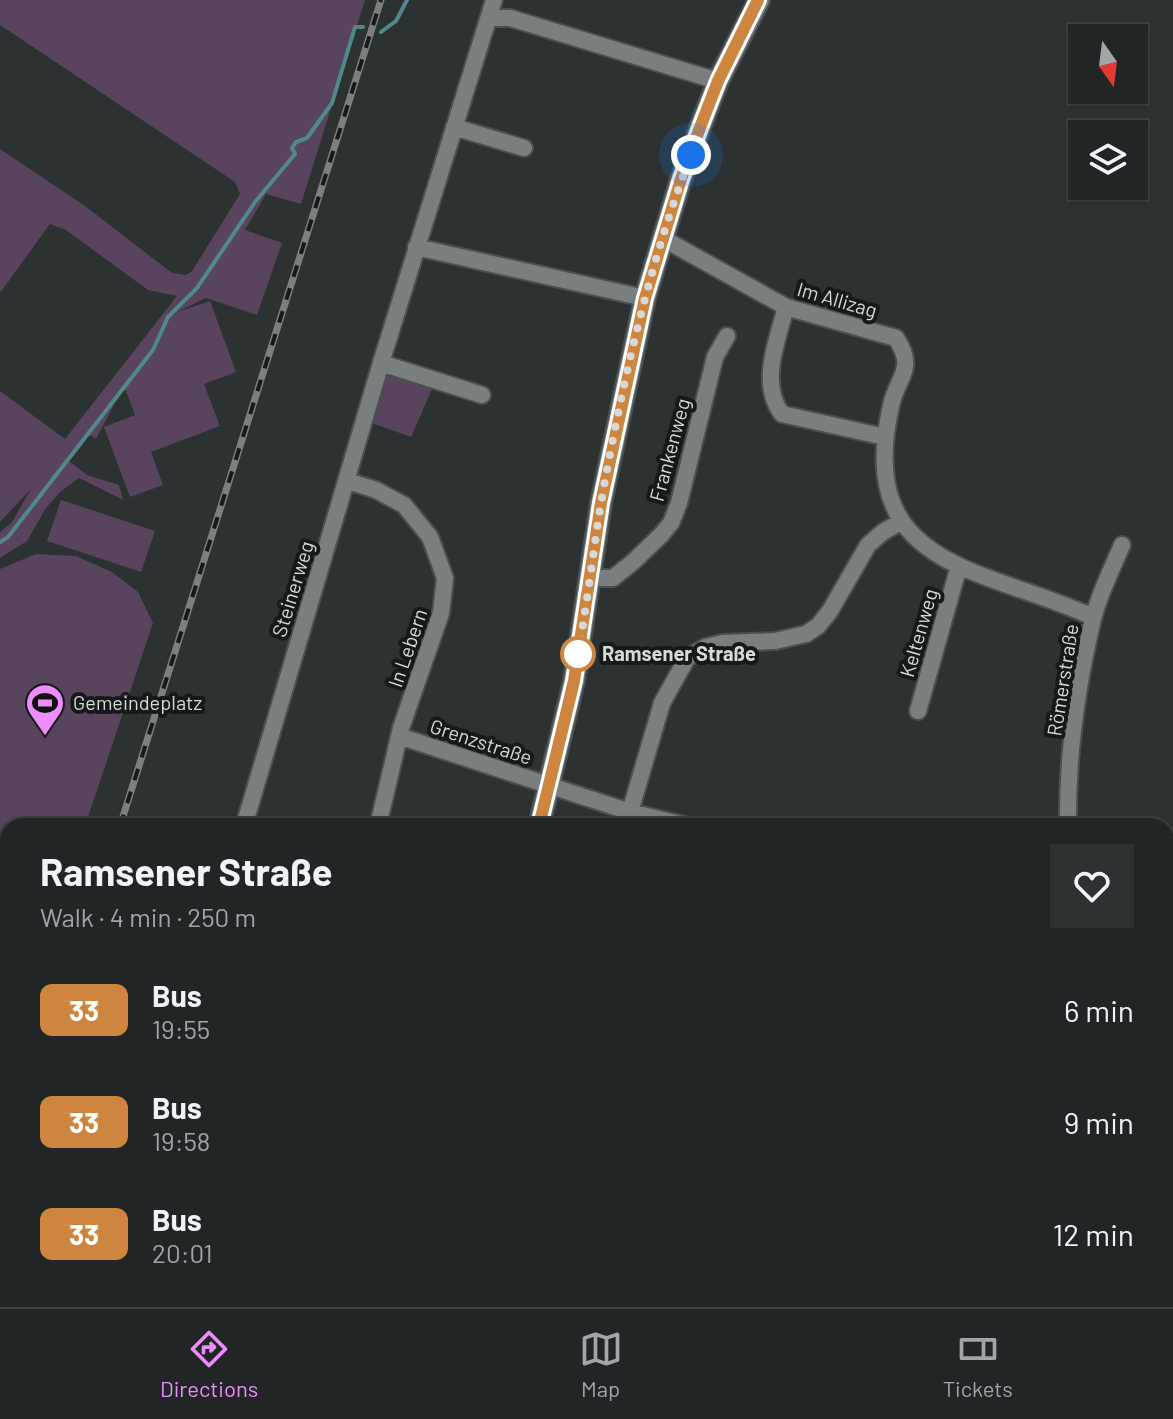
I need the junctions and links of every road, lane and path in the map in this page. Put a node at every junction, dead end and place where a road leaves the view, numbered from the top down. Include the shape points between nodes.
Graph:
1 (494, 0) edge
2 (759, 0) edge
3 (490, 18) junction
4 (718, 81) junction
5 (454, 127) junction
6 (524, 148) dead end
7 (662, 238) junction
8 (416, 247) junction
9 (645, 298) junction
10 (786, 307) junction
11 (727, 336) dead end
12 (381, 363) junction
13 (482, 395) dead end
14 (884, 444) junction
15 (348, 481) junction
16 (902, 521) junction
17 (1122, 545) dead end
18 (959, 566) junction
19 (590, 578) junction
20 (1093, 617) junction
21 (918, 711) dead end
22 (399, 736) junction
23 (550, 786) junction
24 (630, 812) junction
25 (246, 818) edge
26 (380, 818) edge
27 (541, 818) edge
28 (655, 818) edge
29 (1068, 818) edge

1 - 3 street, Steinerweg
2 - 4 main road
3 - 4 street via 510,18
3 - 5 street, Steinerweg
4 - 7 main road
5 - 6 street
5 - 8 street, Steinerweg
7 - 9 main road
7 - 10 street, Im Allizag
8 - 9 street
8 - 12 street, Steinerweg
9 - 19 main road
10 - 14 street via 771,364 772,401 782,414
10 - 14 street, Im Allizag via 896,338 906,353 905,371 891,402
11 - 19 street, Frankenweg via 715,357 671,523 613,578
12 - 13 street
12 - 15 street, Steinerweg
14 - 16 street, Im Allizag via 888,488
15 - 22 street, In Lebern via 404,505 430,537 445,578 441,613
15 - 25 street, Steinerweg
16 - 18 street, Im Allizag via 930,550
16 - 24 street via 868,545 830,611 806,634 723,643 687,658 662,703
17 - 20 street, Römerstraße
18 - 20 street, Im Allizag
18 - 21 street, Keltenweg
19 - 23 main road
20 - 29 street, Römerstraße via 1074,727
22 - 23 street, Grenzstraße
22 - 26 street, In Lebern
23 - 24 street, Grenzstraße
23 - 27 main road
24 - 28 street, Grenzstraße

